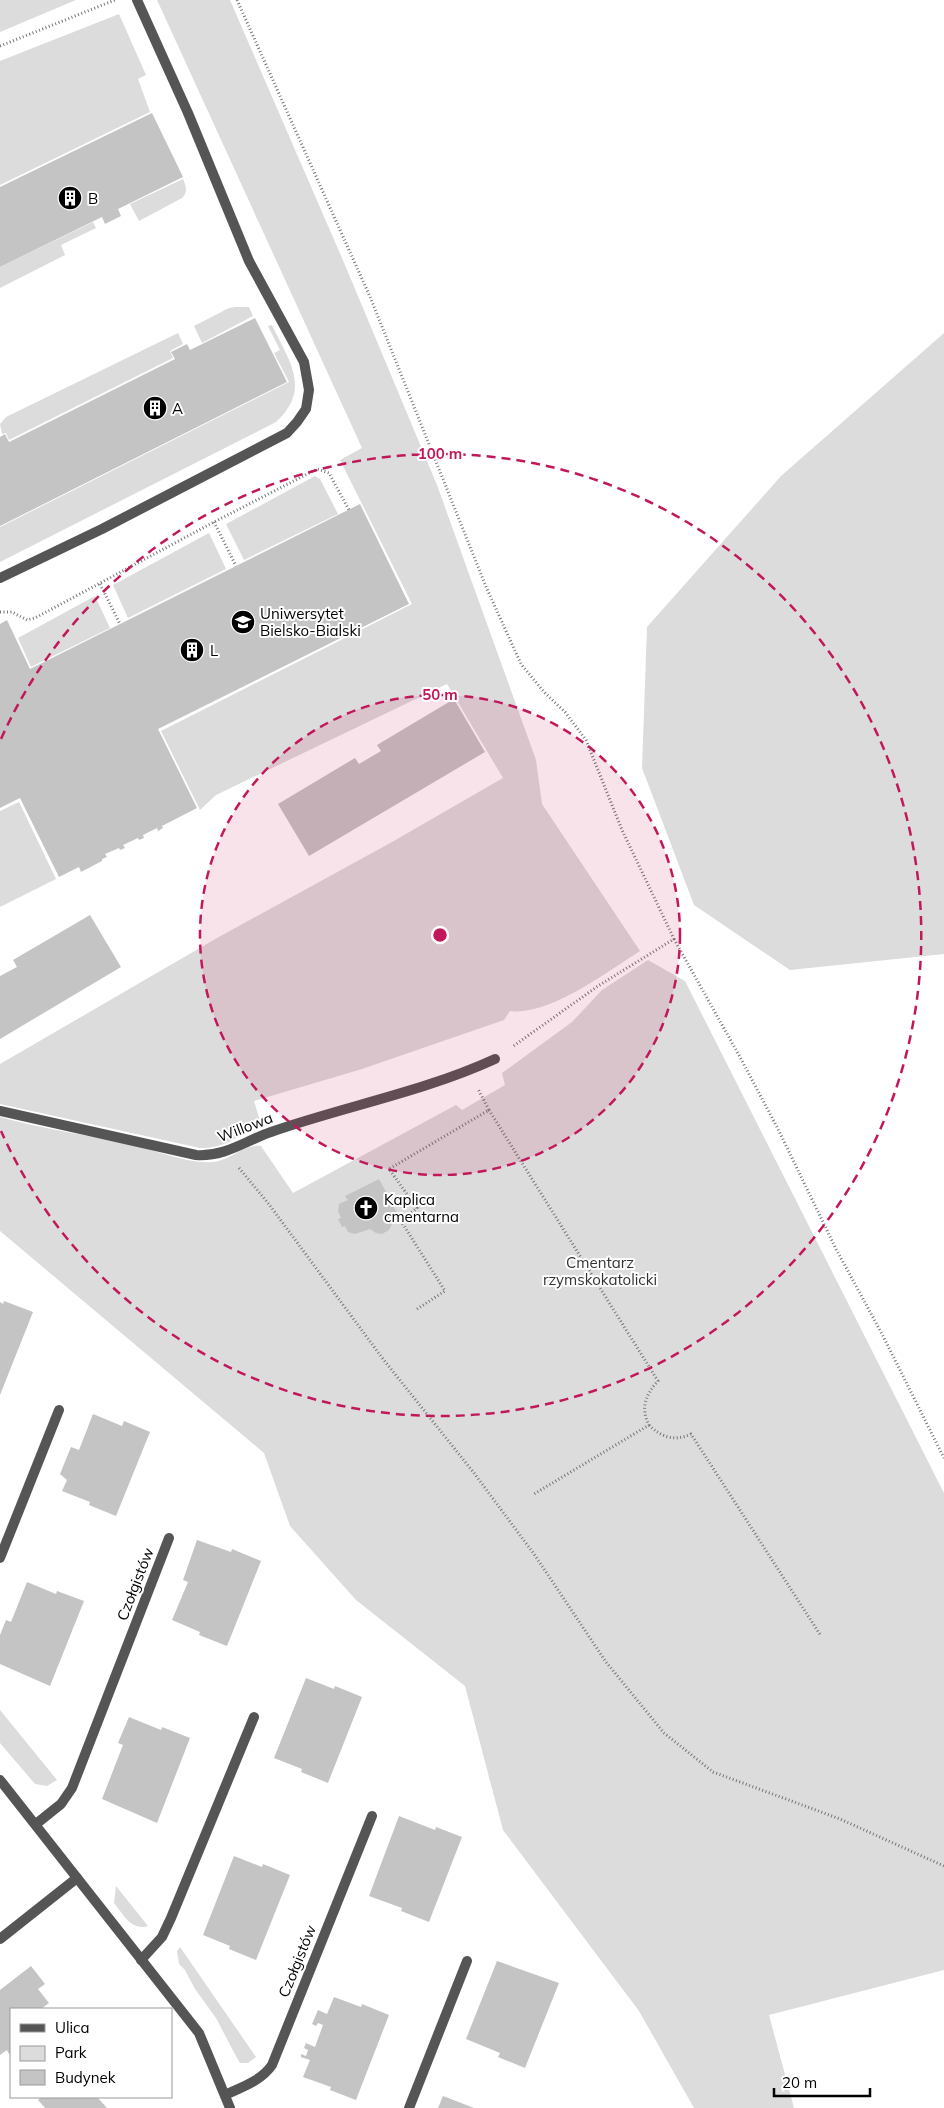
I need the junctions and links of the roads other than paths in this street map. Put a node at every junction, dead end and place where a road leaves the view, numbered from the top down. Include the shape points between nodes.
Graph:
1 (137, 0) edge
2 (0, 578) edge
3 (495, 1059) road end
4 (0, 1112) edge
5 (59, 1410) dead end
6 (169, 1538) dead end
7 (0, 1558) edge
8 (254, 1717) dead end
9 (0, 1780) edge
10 (372, 1816) dead end
11 (36, 1824) junction
12 (77, 1878) junction
13 (0, 1939) edge
14 (141, 1960) junction
15 (467, 1961) dead end
16 (225, 2095) junction
17 (230, 2108) edge
18 (409, 2108) edge

1 - 2 street via 250,261 304,362 309,390 306,409 287,433 102,530
3 - 4 street, Willowa via 424,1087 271,1132 226,1153 209,1156
5 - 7 street
6 - 11 street, Czołgistów via 72,1788 62,1804
8 - 14 street via 171,1918 162,1936
9 - 11 street
10 - 16 street, Czołgistów via 272,2065 259,2079
11 - 12 street
12 - 13 street
12 - 14 street
14 - 16 street via 199,2033
15 - 18 street
16 - 17 street

